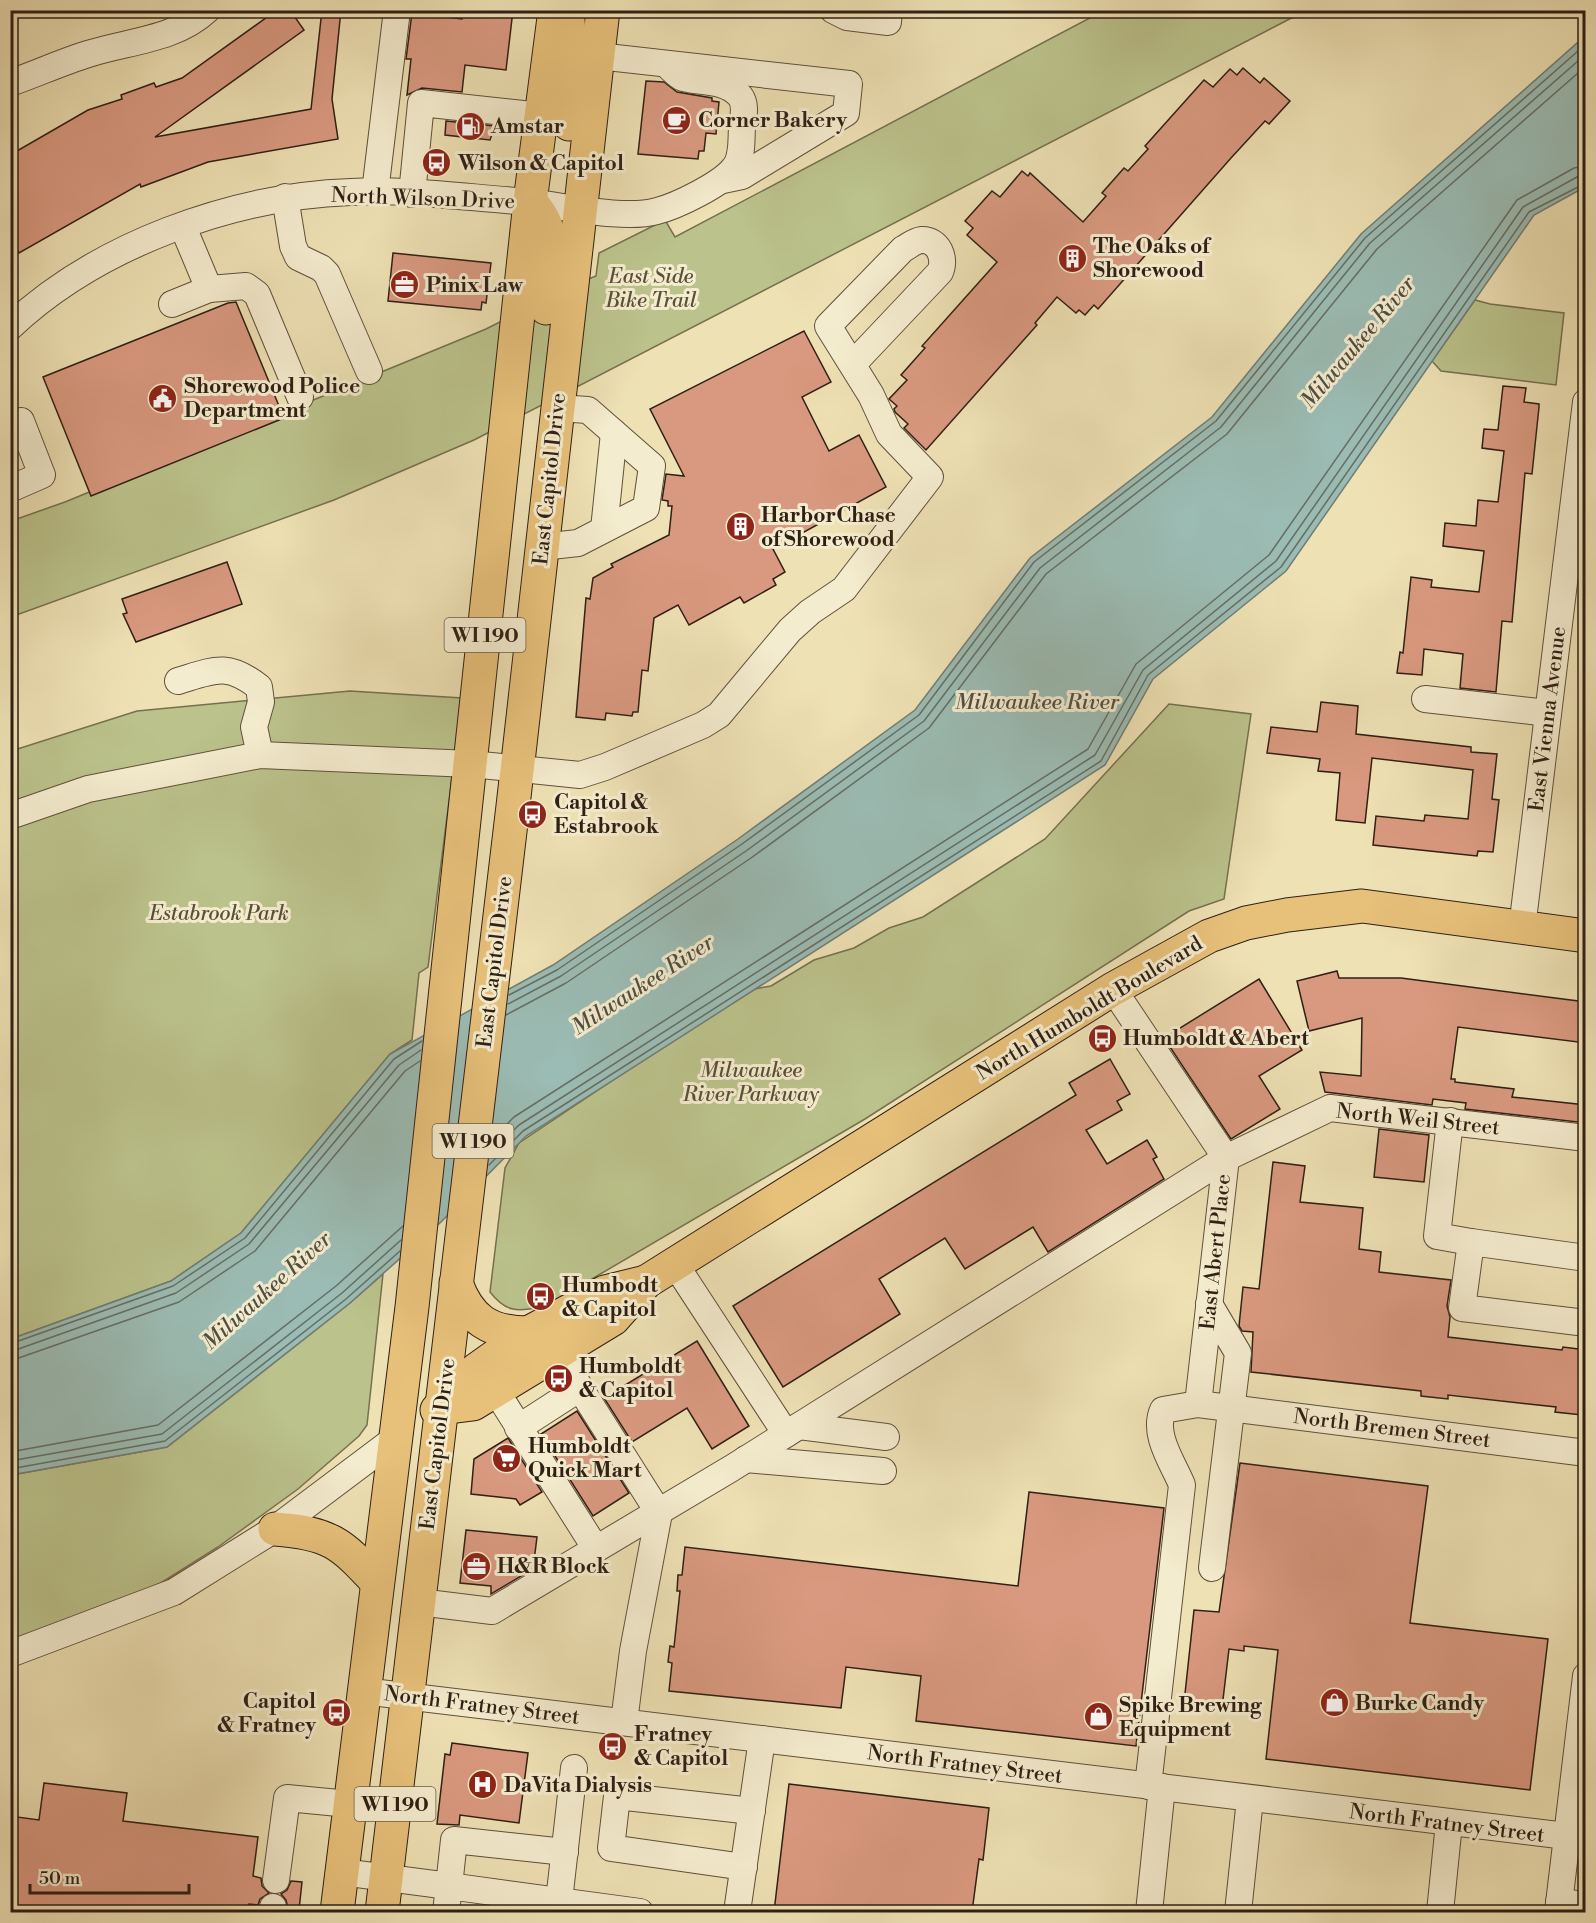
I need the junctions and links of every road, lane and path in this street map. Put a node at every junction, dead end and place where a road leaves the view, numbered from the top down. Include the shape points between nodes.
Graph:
1 (207, 10) edge
2 (396, 10) edge
3 (555, 10) edge
4 (566, 10) edge
5 (603, 10) edge
6 (889, 10) edge
7 (835, 11) edge
8 (598, 56) junction
9 (666, 64) junction
10 (10, 83) edge
11 (541, 116) junction
12 (720, 181) junction
13 (375, 192) junction
14 (412, 194) junction
15 (285, 197) junction
16 (530, 202) junction
17 (580, 208) junction
18 (183, 227) junction
19 (209, 289) junction
20 (172, 304) dead end
21 (12, 322) edge
22 (853, 364) junction
23 (369, 370) dead end
24 (300, 397) dead end
25 (1586, 402) edge
26 (557, 408) junction
27 (507, 430) junction
28 (10, 431) edge
29 (614, 433) junction
30 (10, 489) edge
31 (604, 530) junction
32 (543, 538) junction
33 (178, 681) dead end
34 (1425, 699) dead end
35 (1548, 713) junction
36 (260, 755) junction
37 (471, 764) junction
38 (517, 769) junction
39 (10, 816) edge
40 (1522, 928) junction
41 (1586, 936) edge
42 (1113, 989) junction
43 (1450, 1122) junction
44 (1586, 1138) edge
45 (1226, 1158) junction
46 (1471, 1242) junction
47 (1586, 1258) edge
48 (675, 1264) junction
49 (646, 1282) junction
50 (456, 1283) junction
51 (1209, 1304) junction
52 (1586, 1323) edge
53 (528, 1333) junction
54 (560, 1352) junction
55 (580, 1388) junction
56 (496, 1391) junction
57 (1198, 1404) junction
58 (441, 1408) junction
59 (1230, 1408) junction
60 (518, 1428) junction
61 (792, 1430) junction
62 (886, 1437) dead end
63 (396, 1438) junction
64 (1586, 1453) edge
65 (746, 1459) junction
66 (883, 1472) dead end
67 (659, 1512) junction
68 (275, 1529) junction
69 (596, 1549) junction
70 (1212, 1568) dead end
71 (377, 1582) junction
72 (419, 1602) junction
73 (10, 1654) edge
74 (1586, 1676) edge
75 (363, 1691) junction
76 (407, 1696) junction
77 (624, 1722) junction
78 (762, 1739) junction
79 (574, 1768) dead end
80 (1155, 1787) junction
81 (1250, 1799) junction
82 (349, 1804) junction
83 (752, 1810) junction
84 (1449, 1823) junction
85 (1567, 1836) junction
86 (565, 1852) junction
87 (744, 1867) junction
88 (342, 1872) junction
89 (387, 1876) junction
90 (276, 1880) dead end
91 (449, 1886) junction
92 (559, 1901) junction
93 (1586, 1905) edge
94 (1558, 1907) edge
95 (337, 1912) edge
96 (382, 1912) edge
97 (446, 1912) edge
98 (640, 1912) edge
99 (737, 1912) edge
100 (1149, 1912) edge
101 (1238, 1912) edge
102 (1440, 1912) edge

1 - 10 street via 194,22 167,33 88,54
2 - 13 street
3 - 11 main road, East Capitol Drive / WI 190
4 - 17 main road via 572,76 564,178 568,194
5 - 8 main road, East Capitol Drive / WI 190
6 - 7 street via 888,22 847,17
8 - 9 street
8 - 17 main road, East Capitol Drive / WI 190
9 - 12 street via 681,78 714,81 740,96 744,107 739,158 735,168
9 - 12 street, North Wilson Drive via 849,84 846,113 742,176
11 - 14 street via 421,103
11 - 16 main road, East Capitol Drive / WI 190
12 - 17 street, North Wilson Drive via 659,211 626,214
13 - 14 street, North Wilson Drive
13 - 15 street, North Wilson Drive
14 - 16 street, North Wilson Drive
15 - 18 street, North Wilson Drive
15 - 23 street via 298,257 327,274
16 - 17 street, North Wilson Drive
16 - 27 main road, East Capitol Drive / WI 190
16 - 32 main road via 547,223 551,246 534,424
17 - 26 main road, East Capitol Drive / WI 190
18 - 19 street
18 - 21 street, North Wilson Drive via 148,239 97,265
19 - 20 street
19 - 24 street via 246,286 257,294
22 - 22 street via 828,326 903,249 915,242 930,241 943,258 940,272
22 - 38 street via 889,434 930,477 903,508 861,570 844,589 790,630 732,702 703,725 580,775
25 - 35 street, East Vienna Avenue
26 - 29 street via 588,410
26 - 32 main road, East Capitol Drive / WI 190
27 - 32 main road via 520,473 515,522 519,537 528,545
27 - 37 main road, East Capitol Drive / WI 190
28 - 30 street via 21,421 42,475
29 - 31 street
29 - 31 street via 652,466 646,508
31 - 32 street via 578,543
32 - 38 main road, East Capitol Drive / WI 190
33 - 36 street via 220,668 247,677 259,687 261,702 254,727
34 - 35 street
35 - 40 street, East Vienna Avenue
36 - 37 street
36 - 39 street via 88,789
37 - 38 street
37 - 63 main road, East Capitol Drive / WI 190
38 - 50 main road, East Capitol Drive / WI 190
40 - 41 main road, North Humboldt Boulevard
40 - 42 main road, North Humboldt Boulevard via 1362,906 1324,909 1246,923 1209,936
42 - 45 street, East Abert Place
42 - 48 main road, North Humboldt Boulevard
43 - 44 street, North Weil Street
43 - 45 street, North Weil Street via 1330,1108
43 - 46 street via 1437,1236
45 - 51 street, East Abert Place
45 - 61 street, North Weil Street
46 - 47 street
46 - 52 street via 1462,1308
48 - 49 main road, North Humboldt Boulevard
48 - 61 street
49 - 53 main road, North Humboldt Boulevard via 605,1292
49 - 54 main road, North Humboldt Boulevard via 613,1319
50 - 53 main road via 464,1304 477,1318 510,1333
50 - 58 main road, East Capitol Drive / WI 190
51 - 57 street, East Abert Place
51 - 59 street via 1238,1353
53 - 58 main road, North Humboldt Boulevard via 476,1370
54 - 55 street
54 - 56 main road, North Humboldt Boulevard
55 - 60 street
55 - 67 street
56 - 58 main road, North Humboldt Boulevard via 473,1404
56 - 60 street
57 - 59 street, North Bremen Street
57 - 80 street, North Bremen Street via 1163,1410 1158,1420 1162,1442 1182,1485
58 - 63 main road, North Humboldt Boulevard
58 - 72 main road, East Capitol Drive / WI 190
59 - 64 street, North Bremen Street
59 - 70 street
60 - 69 street
61 - 62 street
61 - 65 street, North Weil Street
63 - 68 street, North Humboldt Boulevard
63 - 71 main road, East Capitol Drive / WI 190
65 - 66 street
65 - 67 street, North Weil Street
67 - 69 street, North Weil Street
67 - 77 street
68 - 71 main road via 326,1537 351,1554
68 - 73 street, North Humboldt Boulevard via 174,1592
69 - 72 street, North Weil Street via 492,1611
71 - 75 main road, East Capitol Drive / WI 190
72 - 76 main road, East Capitol Drive / WI 190
74 - 85 street
75 - 76 street, North Fratney Street
75 - 82 main road, East Capitol Drive / WI 190
76 - 77 street, North Fratney Street
76 - 89 main road, East Capitol Drive / WI 190
77 - 78 street, North Fratney Street
78 - 80 street, North Fratney Street
78 - 83 street
79 - 86 street
80 - 81 street, North Fratney Street
80 - 100 street
81 - 84 street, North Fratney Street
81 - 101 street
82 - 88 main road, East Capitol Drive / WI 190
82 - 90 street via 287,1798
83 - 87 street
83 - 87 street via 617,1796 611,1848
84 - 85 street, North Fratney Street
84 - 102 street
85 - 94 street
86 - 91 street via 454,1840
86 - 92 street
87 - 99 street
88 - 89 street
88 - 95 main road, East Capitol Drive / WI 190
89 - 91 street
89 - 96 main road, East Capitol Drive / WI 190
91 - 92 street
91 - 97 street
92 - 98 street
93 - 94 street

